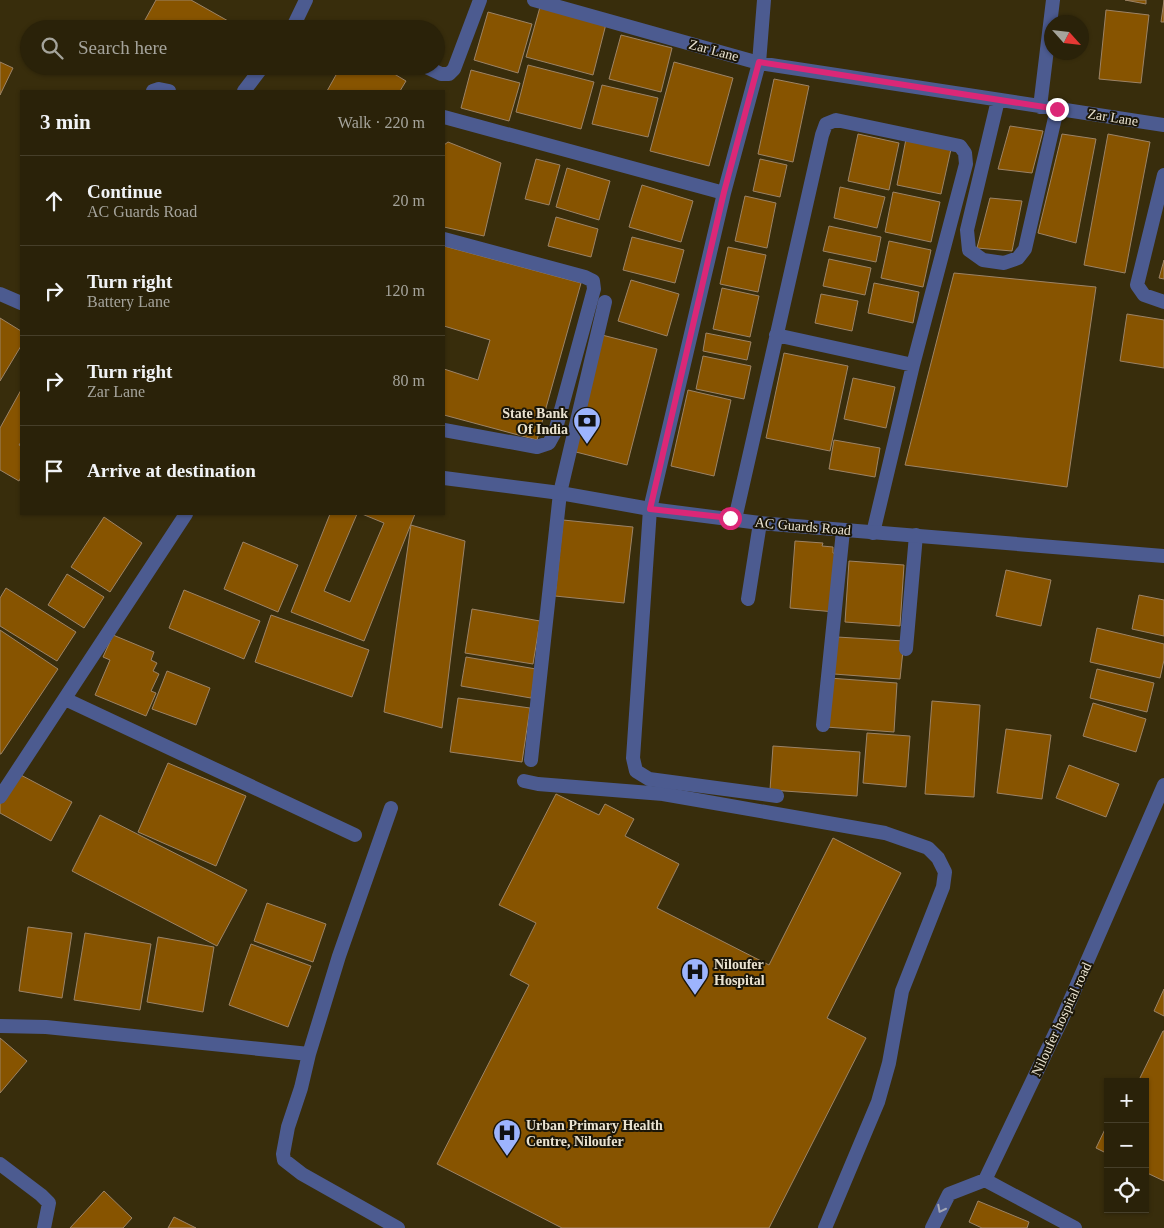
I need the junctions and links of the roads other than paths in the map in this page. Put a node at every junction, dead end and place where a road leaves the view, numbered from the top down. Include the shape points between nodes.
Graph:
1 (306, 0) edge
2 (480, 0) edge
3 (534, 0) edge
4 (764, 0) edge
5 (1053, 0) edge
6 (296, 20) edge
7 (759, 62) junction
8 (445, 74) edge
9 (256, 75) edge
10 (245, 90) edge
11 (998, 100) junction
12 (1040, 106) junction
13 (1057, 109) junction
14 (445, 117) edge
15 (1164, 125) edge
16 (1164, 174) edge
17 (724, 192) junction
18 (445, 239) edge
19 (0, 294) edge
20 (604, 302) dead end
21 (1164, 302) edge
22 (20, 303) edge
23 (776, 335) junction
24 (913, 365) junction
25 (445, 430) edge
26 (445, 478) edge
27 (560, 493) junction
28 (650, 509) junction
29 (185, 515) edge
30 (735, 519) junction
31 (760, 524) junction
32 (843, 531) junction
33 (873, 533) junction
34 (916, 535) junction
35 (1164, 556) edge
36 (748, 599) dead end
37 (906, 649) dead end
38 (65, 700) junction
39 (823, 725) dead end
40 (531, 760) dead end
41 (524, 781) dead end
42 (1164, 785) edge
43 (777, 796) dead end
44 (0, 797) edge
45 (1160, 807) edge
46 (391, 808) dead end
47 (355, 835) dead end
48 (0, 1026) edge
49 (309, 1054) junction
50 (0, 1164) edge
51 (985, 1180) junction
52 (44, 1228) edge
53 (398, 1228) edge
54 (825, 1228) edge
55 (932, 1228) edge
56 (1075, 1228) edge

1 - 6 street
2 - 8 street via 454,69
3 - 7 street, Zar Lane
4 - 7 street
5 - 12 street
7 - 11 street, Zar Lane
7 - 17 street
9 - 10 street
11 - 12 street, Zar Lane
11 - 13 street via 967,230 969,250 983,260 1004,262 1018,258 1025,249
12 - 13 street, Zar Lane
13 - 15 street, Zar Lane
14 - 17 street
16 - 21 street via 1138,285 1144,295
17 - 28 street
18 - 25 street via 585,277 593,281 594,290 555,432 549,443 537,447
19 - 22 street
20 - 27 street
23 - 24 street
23 - 24 street via 826,124 836,120 960,146 965,153 966,164
23 - 30 street
24 - 33 street
26 - 27 street, AC Guards Road
27 - 28 street, AC Guards Road
27 - 40 street
28 - 30 street, AC Guards Road
28 - 43 street via 633,758 636,772 649,779
29 - 38 street
30 - 31 street, AC Guards Road
31 - 32 street, AC Guards Road
31 - 36 street
32 - 33 street, AC Guards Road
32 - 39 street
33 - 34 street, AC Guards Road
34 - 35 street, AC Guards Road
34 - 37 street
38 - 44 street
38 - 47 street
41 - 54 street via 663,794 885,833 928,848 938,858 945,872 944,887 902,991 889,1063 878,1102
42 - 45 street, Niloufer hospital road
45 - 51 street, Niloufer hospital road
46 - 49 street via 339,956
48 - 49 street via 46,1027
49 - 53 street via 302,1088 288,1127 284,1160 302,1174
50 - 52 street via 48,1202
51 -> 55 street via 949,1194
51 - 56 street

